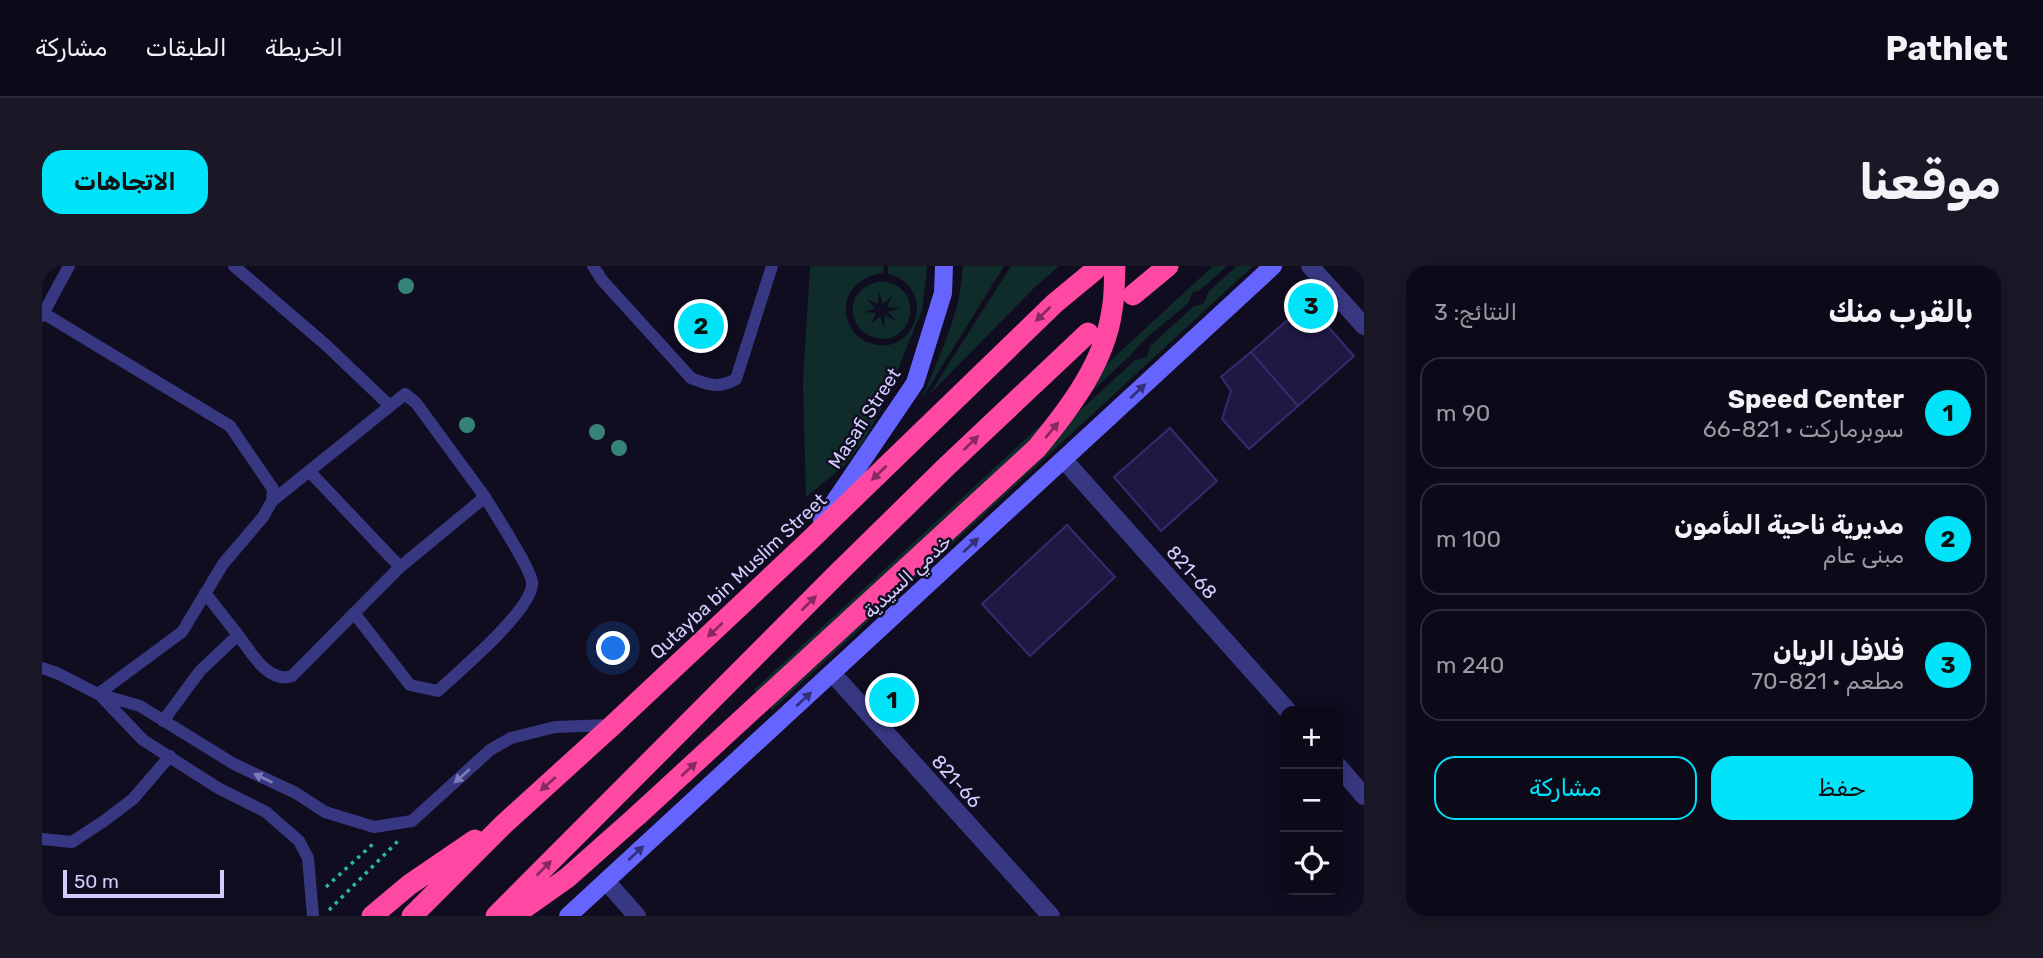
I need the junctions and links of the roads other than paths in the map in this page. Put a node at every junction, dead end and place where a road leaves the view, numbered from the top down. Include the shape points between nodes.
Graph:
1 (69, 266) edge
2 (234, 266) edge
3 (593, 266) edge
4 (772, 266) edge
5 (944, 266) edge
6 (1168, 266) edge
7 (1273, 266) edge
8 (1310, 266) edge
9 (1105, 268) edge
10 (1133, 295) dead end
11 (43, 314) edge
12 (1364, 326) edge
13 (1088, 333) dead end
14 (390, 406) junction
15 (1064, 460) junction
16 (309, 471) junction
17 (485, 497) junction
18 (272, 501) junction
19 (807, 543) junction
20 (400, 567) junction
21 (205, 593) junction
22 (354, 613) junction
23 (239, 635) junction
24 (42, 668) edge
25 (832, 673) junction
26 (98, 694) junction
27 (1285, 706) edge
28 (163, 721) junction
29 (613, 725) junction
30 (170, 756) junction
31 (1341, 769) edge
32 (1364, 796) edge
33 (504, 824) junction
34 (42, 839) edge
35 (606, 881) junction
36 (313, 916) edge
37 (372, 916) edge
38 (412, 916) edge
39 (496, 916) edge
40 (513, 916) edge
41 (568, 916) edge
42 (637, 916) edge
43 (1051, 916) edge

1 - 11 lane
2 - 14 lane
3 - 4 lane via 691,378 723,386 736,379
5 - 19 street, Masafi Street via 943,293 915,383
6 - 10 highway
15 -> 7 street, خدمي السيدية
8 - 12 street
9 -> 19 highway, Qutayba bin Muslim Street via 1055,303
40 -> 9 highway, bridge via 567,878 638,815 1037,448 1070,408 1097,361 1112,311
11 - 18 lane via 230,426 273,489
39 -> 13 highway via 888,524
14 - 16 lane
14 - 17 lane via 408,395
25 -> 15 street, خدمي السيدية
15 - 27 street, 821-68
16 - 18 lane
16 - 20 lane
17 - 20 lane
17 - 22 lane via 532,582 530,596 438,691 410,685
18 - 21 lane
19 -> 29 highway, Qutayba bin Muslim Street
20 - 22 lane
21 - 23 lane
21 - 26 lane via 182,632
22 - 23 lane via 292,676 284,678 272,675
23 - 28 lane via 200,671
24 - 26 lane
35 -> 25 street, خدمي السيدية
25 - 43 street, 821-66
26 - 28 lane via 140,706
26 - 30 lane via 143,740
29 -> 28 lane via 555,727 511,738 491,750 411,821 374,827 325,812
29 -> 33 highway, Qutayba bin Muslim Street
30 - 34 lane via 133,799 72,842
30 - 36 lane via 266,812 299,841 307,858
31 - 32 street
33 - 37 highway via 440,863
33 - 38 highway, Qutayba bin Muslim Street
35 - 41 street, خدمي السيدية
35 - 42 street

